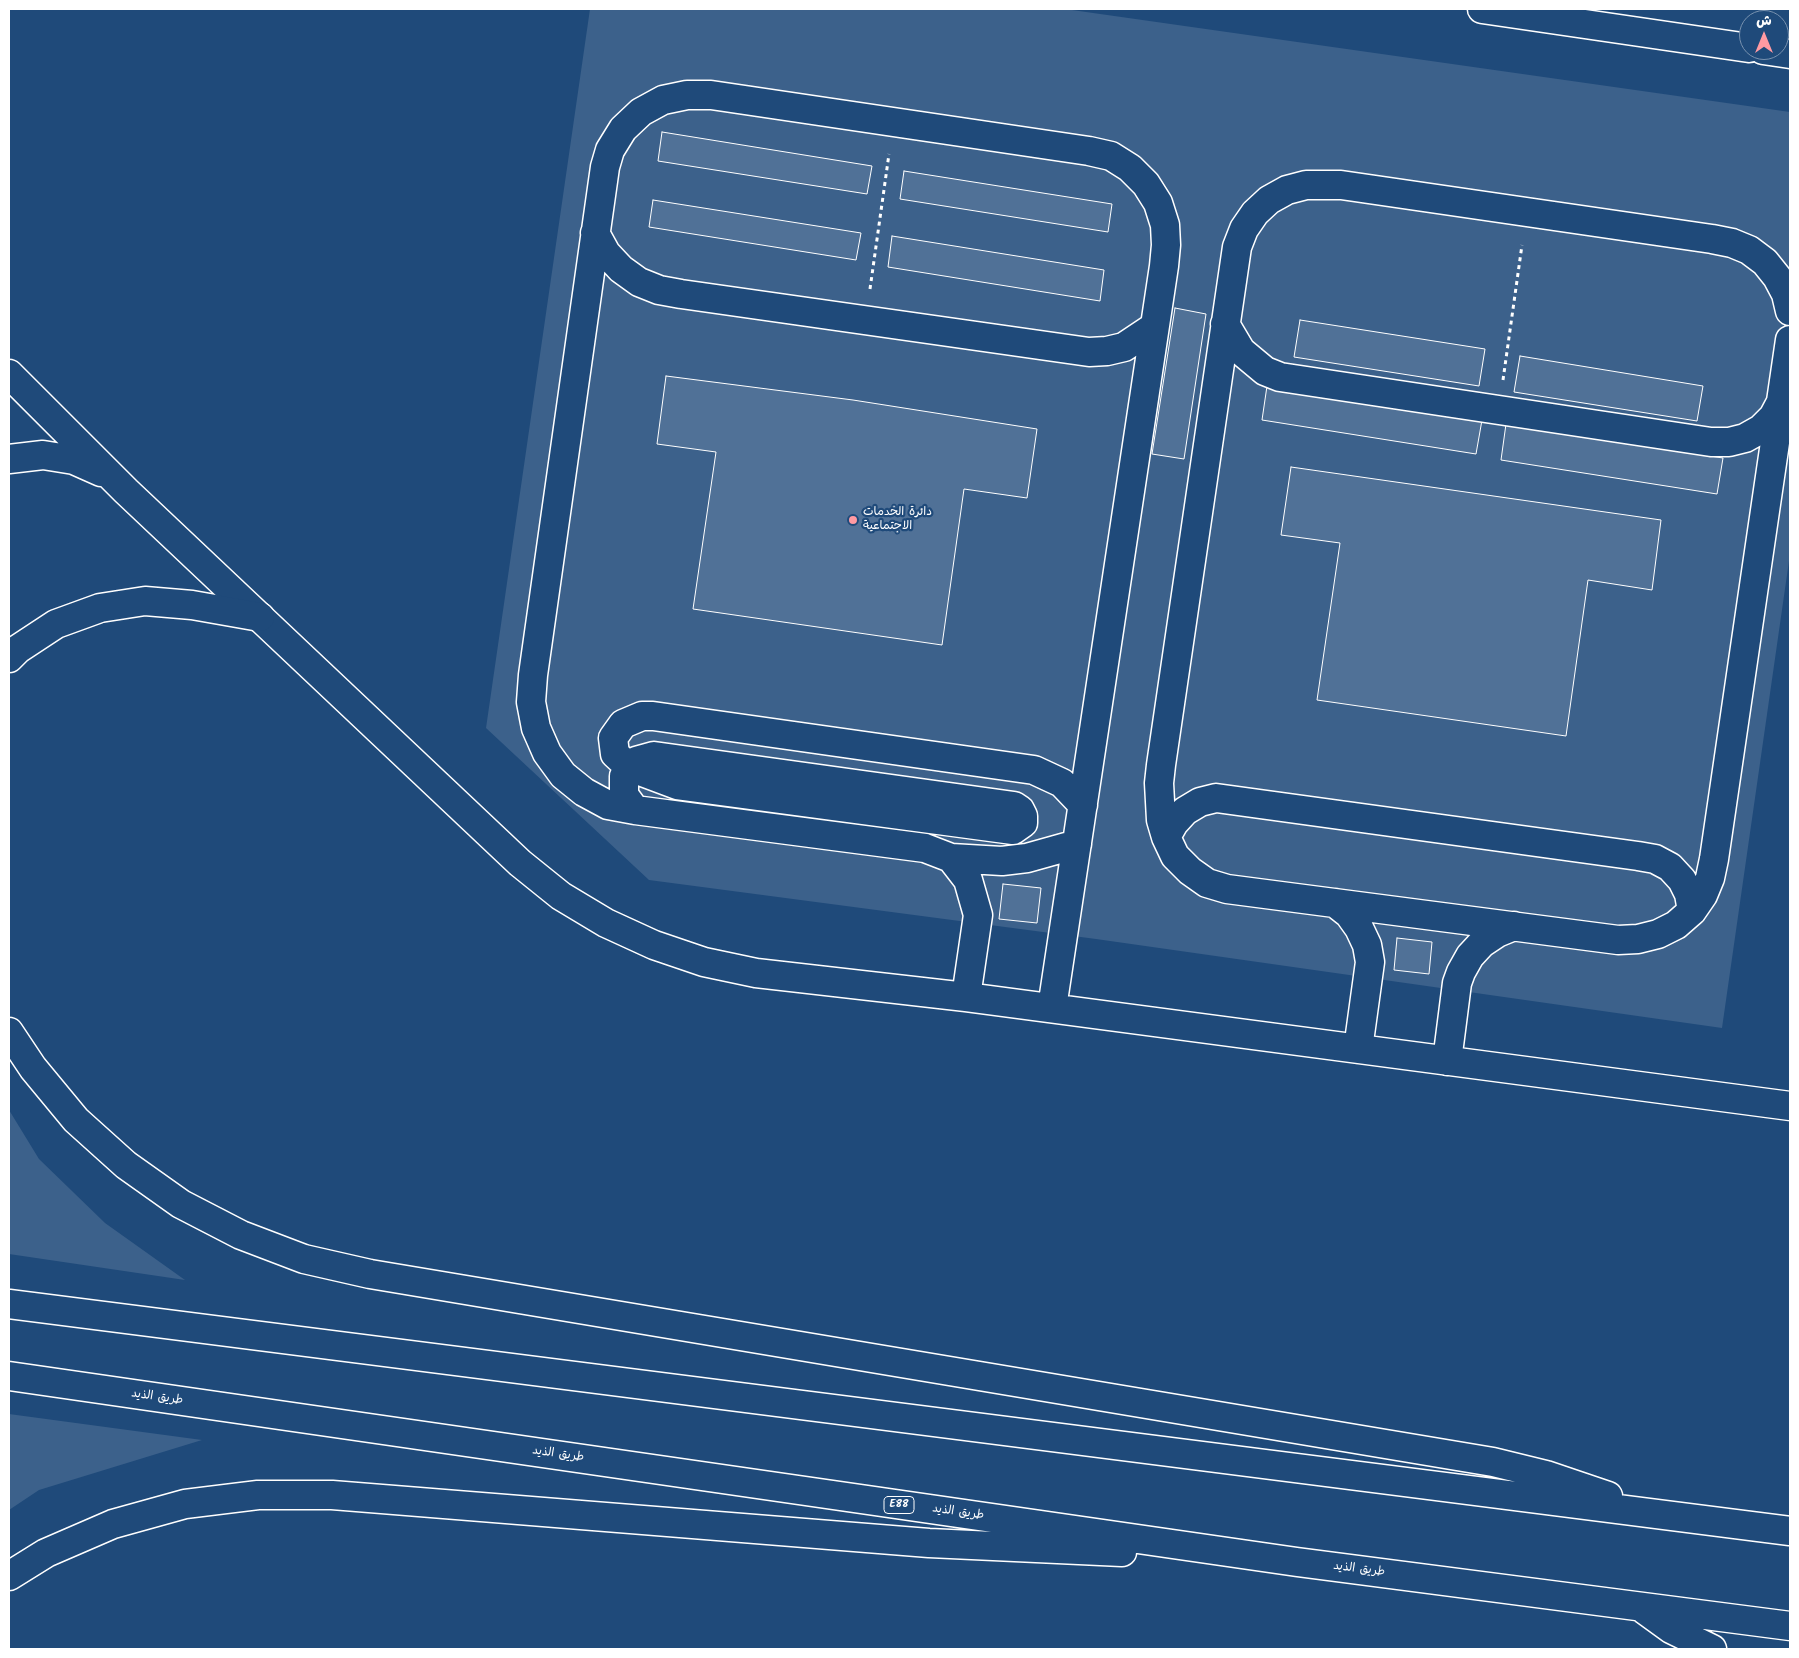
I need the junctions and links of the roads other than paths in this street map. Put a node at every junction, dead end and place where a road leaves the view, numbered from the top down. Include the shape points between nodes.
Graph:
1 (1482, 9) edge
2 (1739, 47) edge
3 (595, 234) junction
4 (1790, 311) edge
5 (1225, 324) junction
6 (1154, 327) junction
7 (1790, 340) edge
8 (9, 374) edge
9 (1781, 402) junction
10 (9, 459) edge
11 (126, 491) junction
12 (260, 617) junction
13 (9, 658) edge
14 (629, 767) junction
15 (1083, 805) junction
16 (635, 810) junction
17 (1166, 837) junction
18 (1077, 844) junction
19 (950, 858) junction
20 (1335, 903) junction
21 (1692, 911) junction
22 (1514, 926) junction
23 (966, 997) junction
24 (1052, 1008) junction
25 (9, 1032) edge
26 (1358, 1049) junction
27 (1447, 1061) junction
28 (1790, 1106) edge
29 (9, 1304) edge
30 (9, 1376) edge
31 (1649, 1513) junction
32 (1790, 1531) edge
33 (1297, 1562) junction
34 (9, 1576) edge
35 (1638, 1606) junction
36 (1790, 1626) edge
37 (1712, 1649) edge

1 - 2 main road
3 - 6 main road via 621,269 639,282 659,290 1089,352 1124,346
3 - 6 main road via 610,150 623,129 641,112 663,100 687,95 711,95 1089,151 1111,156 1130,168 1158,203 1165,225 1166,245
3 - 16 main road via 531,702 536,728 547,753 563,775 608,805
4 - 5 main road via 1786,294 1765,262 1732,243 1341,185 1306,185 1287,190 1262,206 1244,229 1237,247
5 - 9 main road via 1241,351 1265,371 1280,377 1711,442 1746,438 1773,417
5 - 17 main road via 1160,774 1159,802
6 - 15 main road
7 - 9 main road
8 - 11 main road
9 - 21 main road via 1714,859 1703,895
10 - 11 main road via 43,455 74,460 102,472
11 - 12 main road
12 - 13 main road via 192,605 145,601 100,608 56,624
12 - 23 main road via 520,863 561,896 606,923 654,945 721,966 756,973
14 - 14 main road via 659,780 695,788 1013,830 1023,823 1024,816 1014,806 654,756 645,757
14 - 15 main road via 614,754 612,746 617,732 633,719 664,716 1034,770 1062,783
14 - 16 main road via 622,785 624,795
15 - 18 main road
16 - 19 main road via 925,848
17 - 20 main road via 1175,856 1207,882 1227,889
17 - 21 main road via 1185,811 1216,798 1638,856 1655,859 1670,867 1685,887
18 - 19 main road via 1053,853 1010,860
18 - 24 main road
19 - 23 main road via 968,880 978,915
20 - 22 main road
20 - 26 main road via 1360,928 1370,962
21 - 22 main road via 1676,925 1638,939 1618,940
22 - 27 main road via 1482,943 1461,972
23 - 24 main road
24 - 26 main road
25 - 31 main road via 32,1068 76,1120 126,1165 190,1208 241,1234 304,1259 370,1274 1493,1462 1598,1492
26 - 27 main road
27 - 28 main road
29 - 31 main road
30 - 33 main road, طريق الذيد / E88
31 - 32 main road
33 - 34 main road via 929,1543 332,1495 258,1495 185,1504 114,1524 46,1553
33 - 35 main road, طريق الذيد / E88
35 - 36 main road, طريق الذيد / E88
35 - 37 main road via 1672,1629

